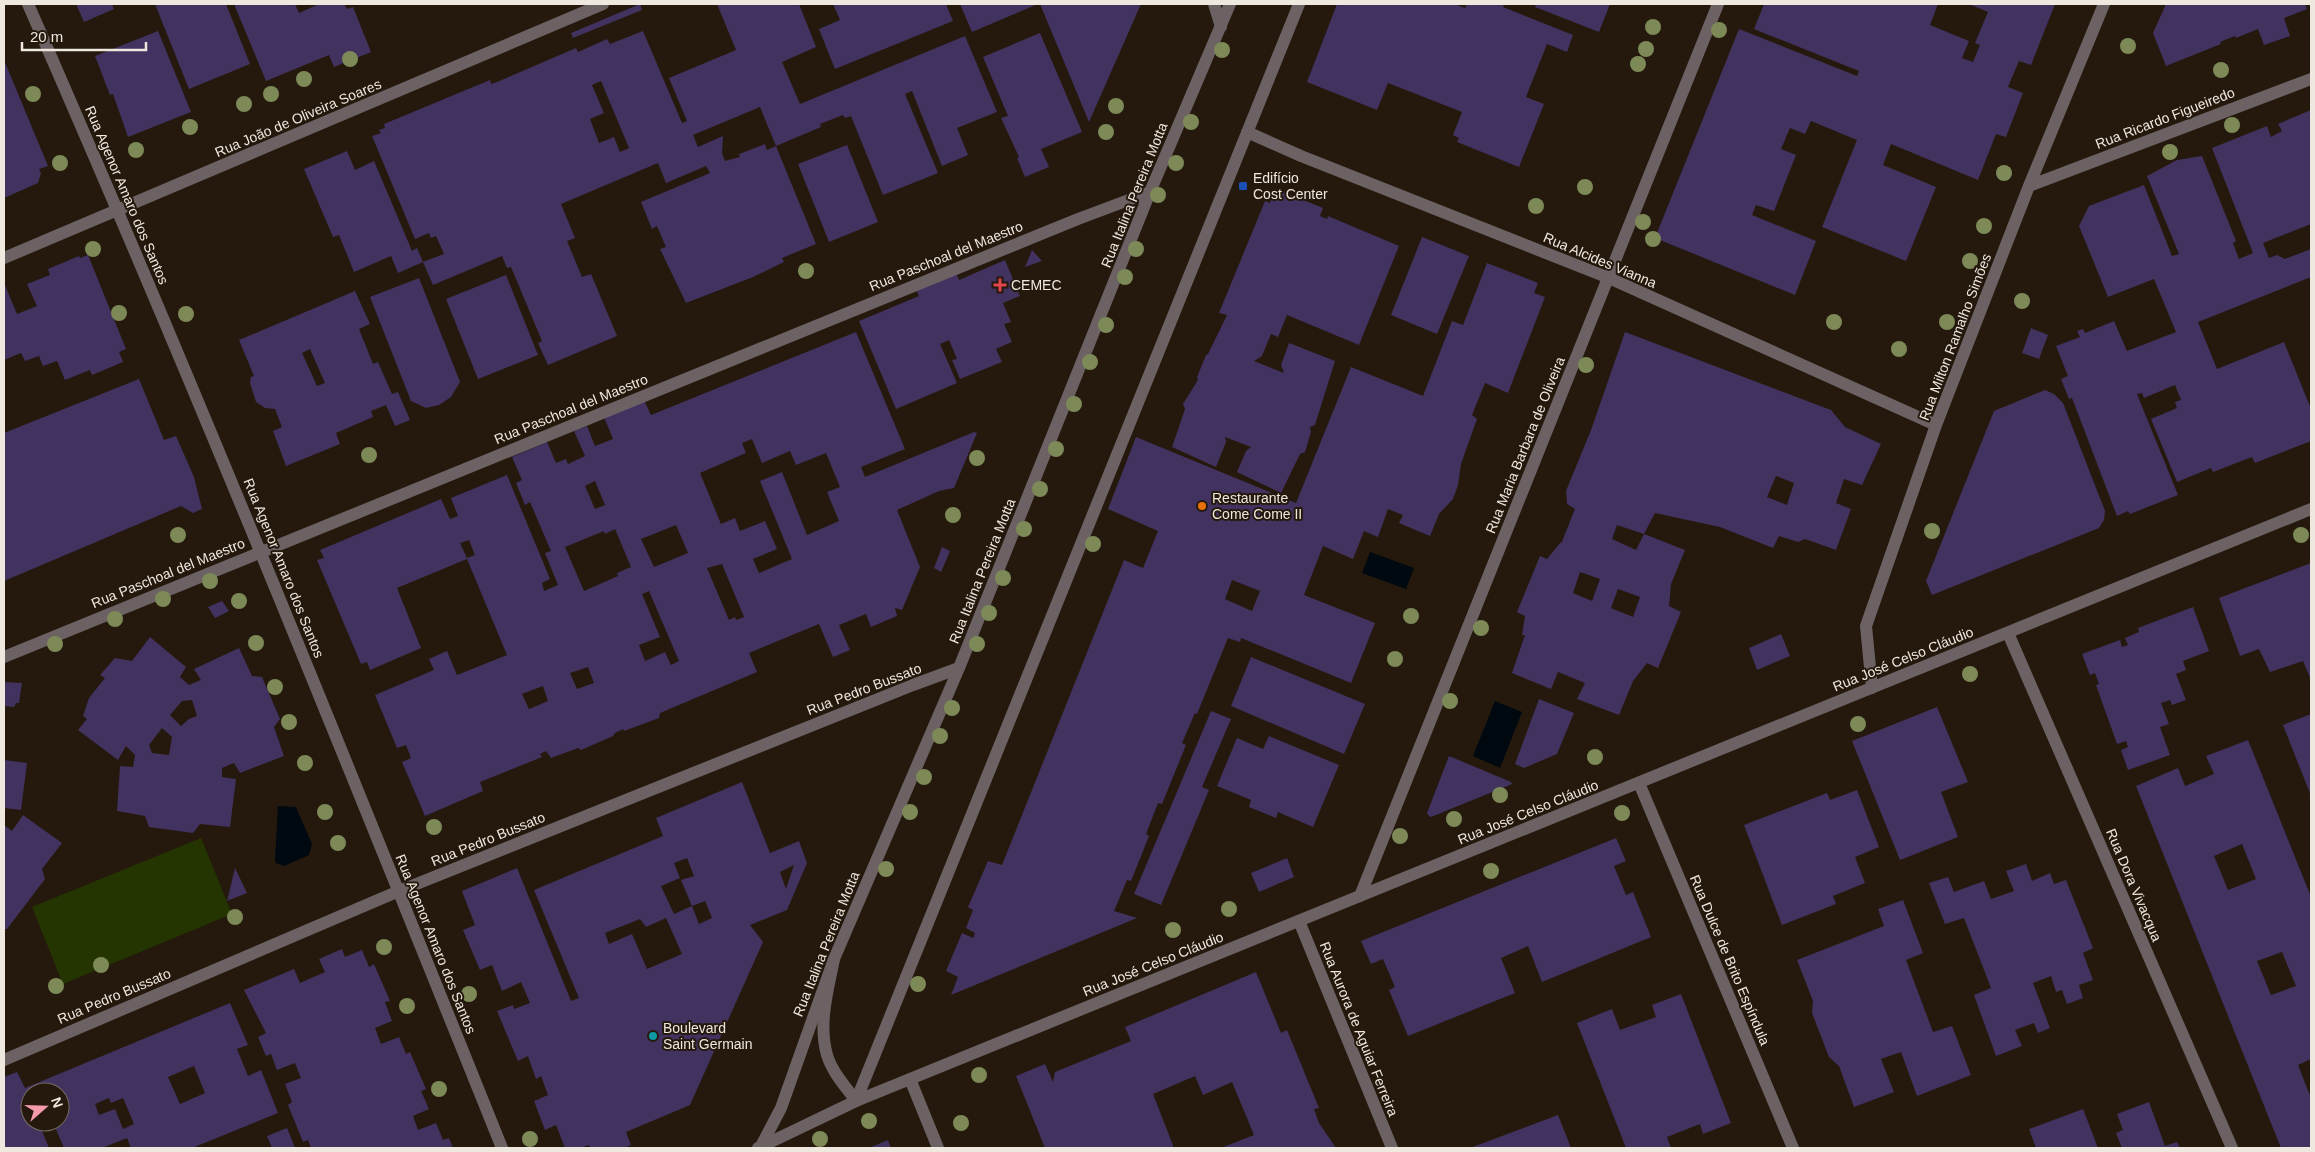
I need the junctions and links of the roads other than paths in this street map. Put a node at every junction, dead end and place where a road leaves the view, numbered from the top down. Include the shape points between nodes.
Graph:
1 (28, 4) edge
2 (603, 4) edge
3 (1214, 4) edge
4 (1230, 4) edge
5 (1299, 4) edge
6 (1718, 4) edge
7 (2104, 4) edge
8 (1221, 27) junction
9 (2311, 79) edge
10 (1247, 132) junction
11 (2030, 186) junction
12 (1150, 192) junction
13 (119, 211) junction
14 (4, 258) edge
15 (1609, 278) junction
16 (1936, 425) junction
17 (2311, 509) edge
18 (260, 550) junction
19 (2008, 633) junction
20 (4, 656) edge
21 (959, 668) junction
22 (1872, 688) junction
23 (1639, 783) junction
24 (399, 891) junction
25 (1360, 896) junction
26 (1299, 921) junction
27 (834, 959) junction
28 (4, 1060) edge
29 (910, 1080) junction
30 (856, 1101) junction
31 (502, 1148) edge
32 (759, 1148) edge
33 (938, 1148) edge
34 (1392, 1148) edge
35 (1794, 1148) edge
36 (2232, 1148) edge

1 - 13 street, Rua Agenor Amaro dos Santos
2 - 13 street, Rua João de Oliveira Soares
3 - 8 street
4 - 8 street, Rua Italina Pereira Motta
5 - 10 street
6 - 15 street, Rua Maria Barbara de Oliveira
7 - 11 street, Rua Milton Ramalho Simões
8 - 12 street, Rua Italina Pereira Motta
9 - 11 street, Rua Ricardo Figueiredo
10 - 15 street, Rua Alcides Vianna
10 - 30 street
11 - 16 street, Rua Milton Ramalho Simões
12 - 18 street, Rua Paschoal del Maestro
12 - 21 street, Rua Italina Pereira Motta
13 - 14 street, Rua João de Oliveira Soares
13 - 18 street, Rua Agenor Amaro dos Santos
15 - 16 street, Rua Alcides Vianna
15 - 25 street, Rua Maria Barbara de Oliveira
16 - 22 street, Rua Milton Ramalho Simões via 1866,626
17 - 19 street, Rua José Celso Cláudio
18 - 20 street, Rua Paschoal del Maestro
18 - 24 street, Rua Agenor Amaro dos Santos
19 - 22 street, Rua José Celso Cláudio
19 - 36 street, Rua Dora Vivacqua
21 - 24 street, Rua Pedro Bussato
21 - 27 street, Rua Italina Pereira Motta
22 - 23 street, Rua José Celso Cláudio
23 - 25 street, Rua José Celso Cláudio
23 - 35 street, Rua Dulce de Brito Espíndula
24 - 28 street, Rua Pedro Bussato
24 - 31 street, Rua Agenor Amaro dos Santos
25 - 26 street, Rua José Celso Cláudio
26 - 29 street, Rua José Celso Cláudio
26 - 34 street, Rua Aurora de Aguiar Ferreira
27 - 30 street via 824,1015 824,1035 828,1056
27 - 32 street, Rua Italina Pereira Motta via 781,1108
29 - 30 street, Rua José Celso Cláudio
29 - 33 street
30 - 32 street, Rua José Celso Cláudio

